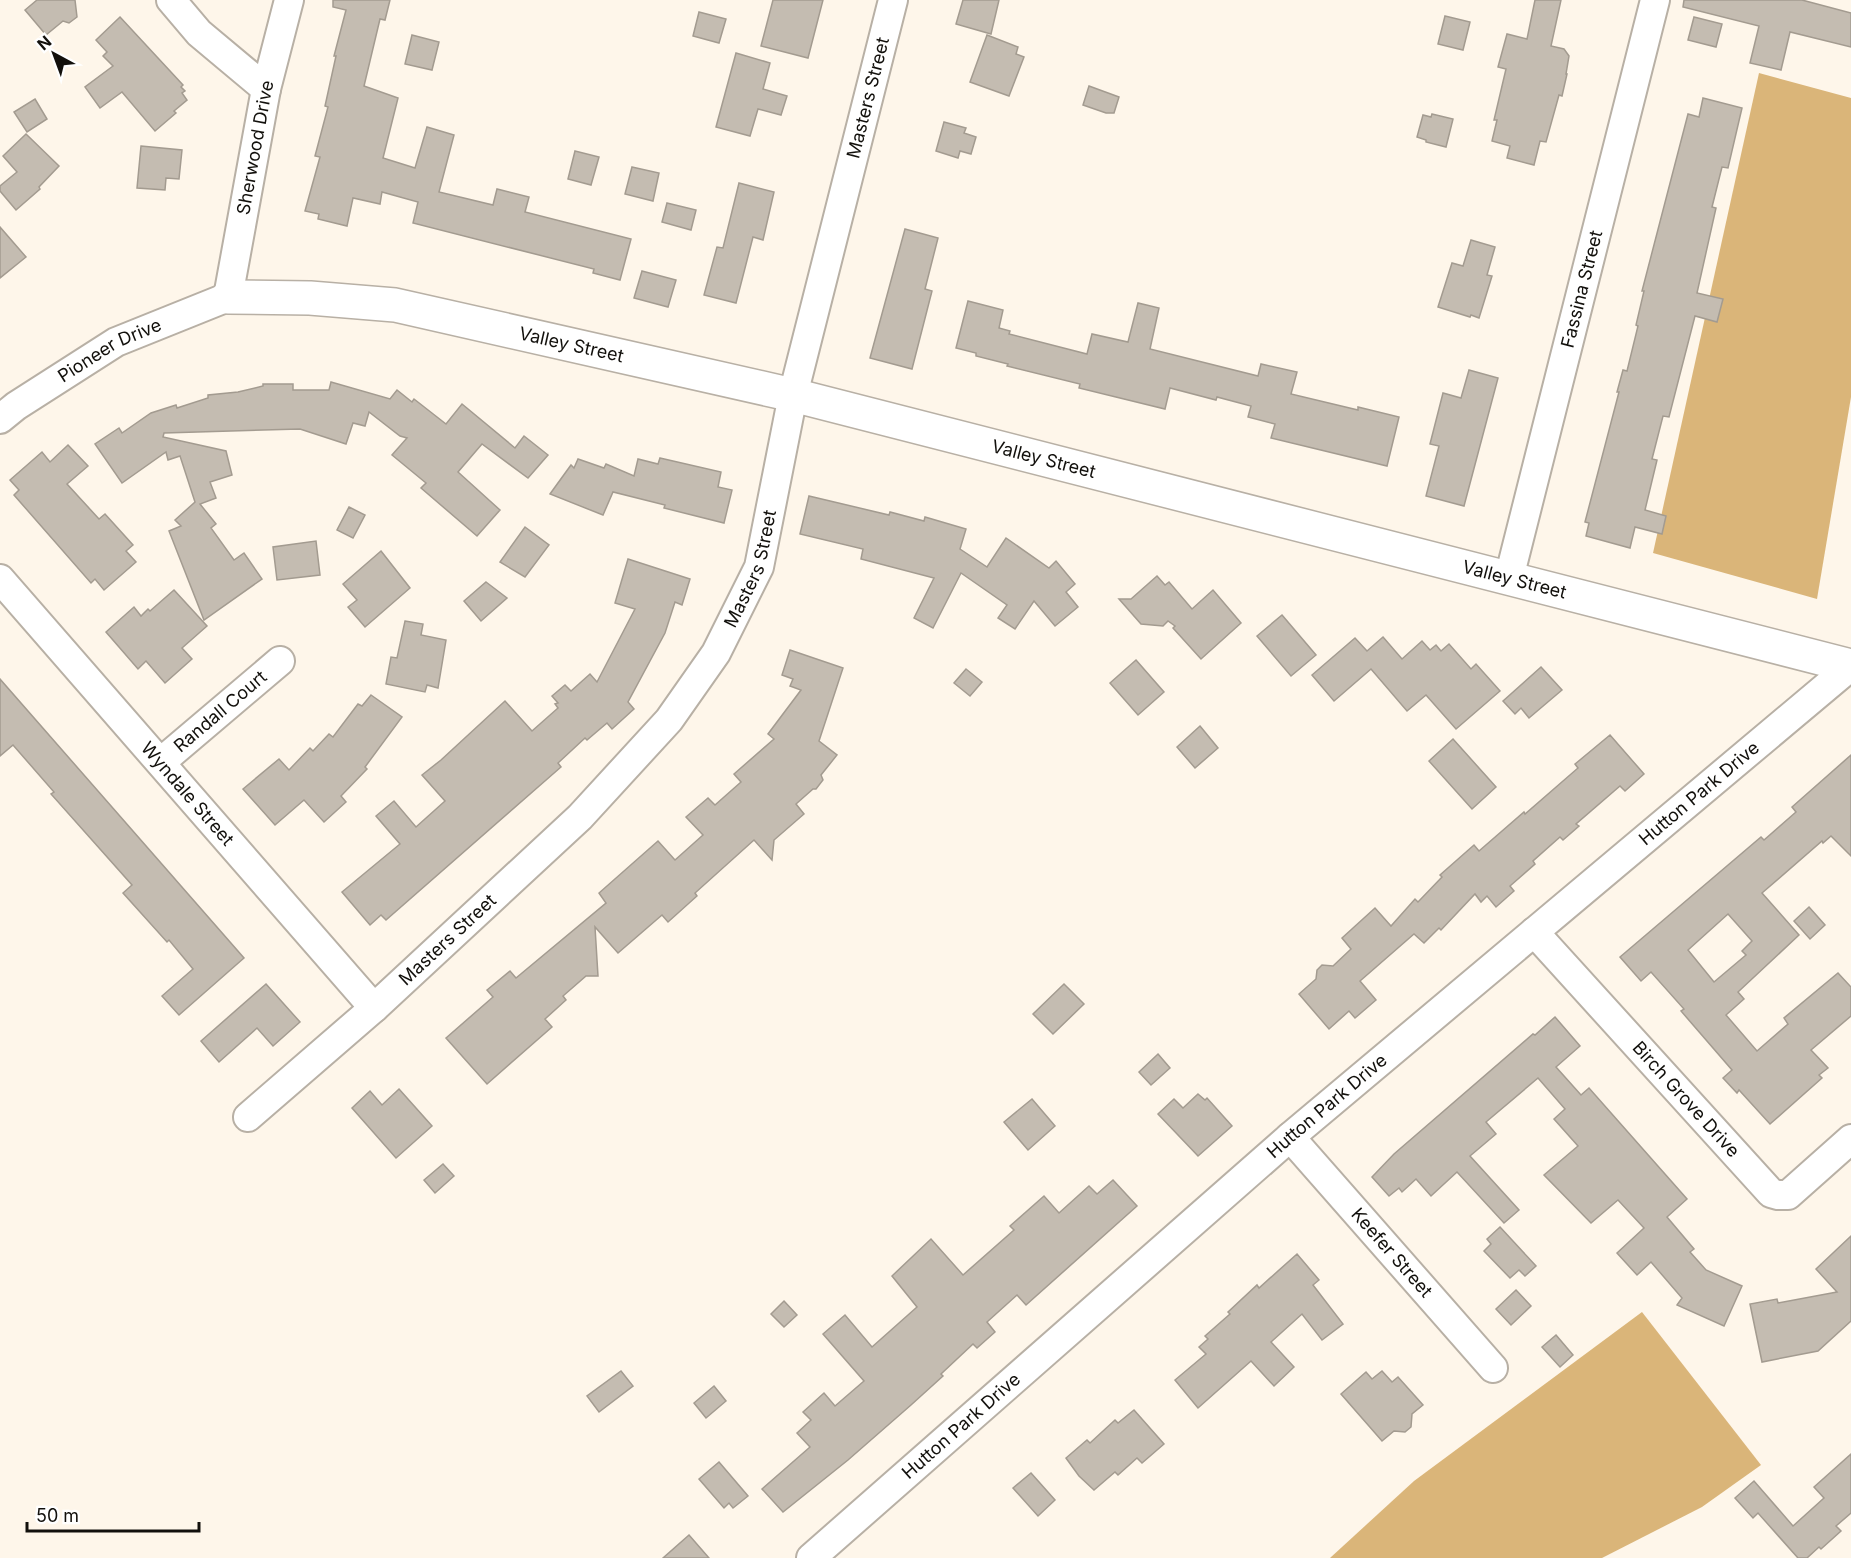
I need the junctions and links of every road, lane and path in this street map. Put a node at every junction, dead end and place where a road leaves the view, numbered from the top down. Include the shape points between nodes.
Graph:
1 (171, 0) edge
2 (289, 0) edge
3 (892, 0) edge
4 (1654, 0) edge
5 (266, 89) junction
6 (228, 297) junction
7 (793, 394) junction
8 (5, 405) edge
9 (1509, 578) junction
10 (0, 579) edge
11 (280, 661) dead end
12 (1851, 666) edge
13 (161, 762) junction
14 (1534, 932) junction
15 (374, 1008) junction
16 (248, 1117) dead end
17 (1290, 1137) junction
18 (1851, 1138) edge
19 (1493, 1368) dead end
20 (811, 1558) edge

1 - 5 street via 199,33
2 - 5 street, Sherwood Drive
3 - 7 street, Masters Street
4 - 9 street, Fassina Street
5 - 6 street, Sherwood Drive
6 - 7 main road, Valley Street via 394,305
6 - 8 street, Pioneer Drive via 116,342
7 - 9 main road, Valley Street
7 - 15 street, Masters Street via 759,567 716,653 669,720 580,817
9 - 12 main road, Valley Street
10 - 13 street, Wyndale Street
11 - 13 street, Randall Court
12 - 14 street, Hutton Park Drive
13 - 15 street, Wyndale Street
14 - 17 street, Hutton Park Drive
14 - 18 street, Birch Grove Drive via 1772,1193 1788,1195
15 - 16 street, Masters Street
17 - 19 street, Keefer Street
17 - 20 street, Hutton Park Drive

